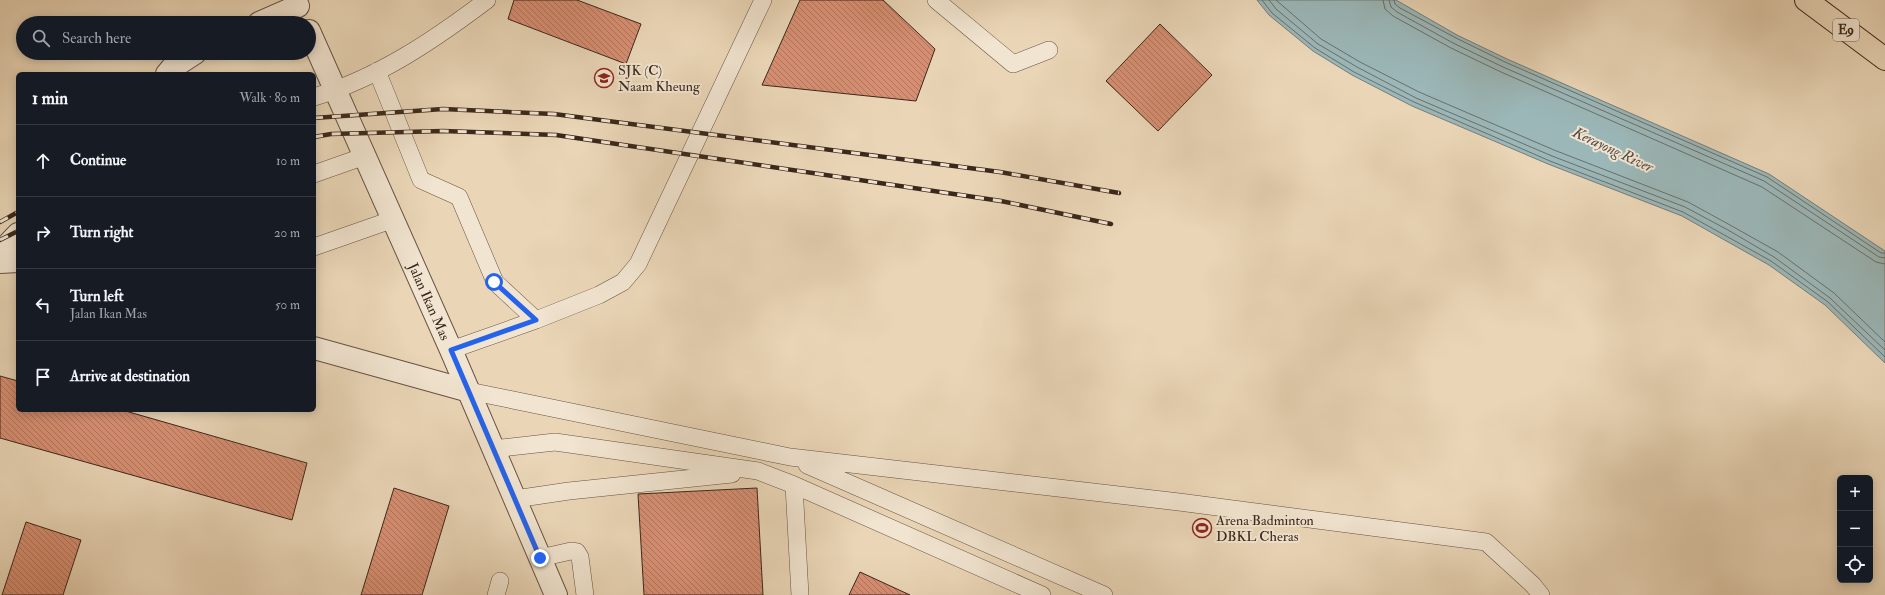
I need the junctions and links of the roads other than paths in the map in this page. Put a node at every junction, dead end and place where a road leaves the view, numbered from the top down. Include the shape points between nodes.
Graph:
1 (487, 0) edge
2 (763, 0) edge
3 (936, 0) edge
4 (1806, 0) edge
5 (299, 10) edge
6 (281, 16) edge
7 (316, 46) edge
8 (1049, 50) dead end
9 (1885, 59) edge
10 (184, 60) edge
11 (377, 70) junction
12 (169, 72) edge
13 (336, 90) junction
14 (316, 96) edge
15 (365, 156) junction
16 (316, 173) edge
17 (394, 219) junction
18 (16, 236) edge
19 (316, 247) edge
20 (0, 253) edge
21 (16, 261) edge
22 (0, 262) edge
23 (536, 320) junction
24 (316, 349) edge
25 (451, 350) junction
26 (469, 391) junction
27 (493, 449) junction
28 (790, 457) junction
29 (758, 472) junction
30 (794, 485) junction
31 (515, 499) junction
32 (540, 558) junction
33 (556, 595) edge
34 (584, 595) edge
35 (800, 595) edge
36 (1042, 595) edge
37 (1104, 595) edge
38 (1541, 595) edge

1 - 11 lane via 412,53
2 - 23 lane via 638,264 623,282 599,295
3 - 8 lane via 1013,64
4 - 9 highway, E9
5 - 6 street
7 - 13 street, Jalan Ikan Mas
10 - 12 street
11 - 13 lane
11 - 23 lane via 421,180 459,197 494,282
13 - 14 lane
13 - 15 street, Jalan Ikan Mas
15 - 16 lane
15 - 17 street, Jalan Ikan Mas
17 - 19 lane
17 - 25 street, Jalan Ikan Mas
18 - 20 street
21 - 22 street
23 - 25 lane
24 - 26 street
25 - 26 street, Jalan Ikan Mas
26 - 27 street, Jalan Ikan Mas
26 - 28 lane
27 - 29 lane via 555,442
27 - 31 street, Jalan Ikan Mas
28 - 37 lane
28 - 38 lane via 1179,502 1486,542
29 - 30 lane
29 - 31 lane via 569,490
30 - 35 lane
30 - 36 lane
31 - 32 street, Jalan Ikan Mas
32 - 33 street, Jalan Ikan Mas
32 - 34 lane via 576,552 580,557

